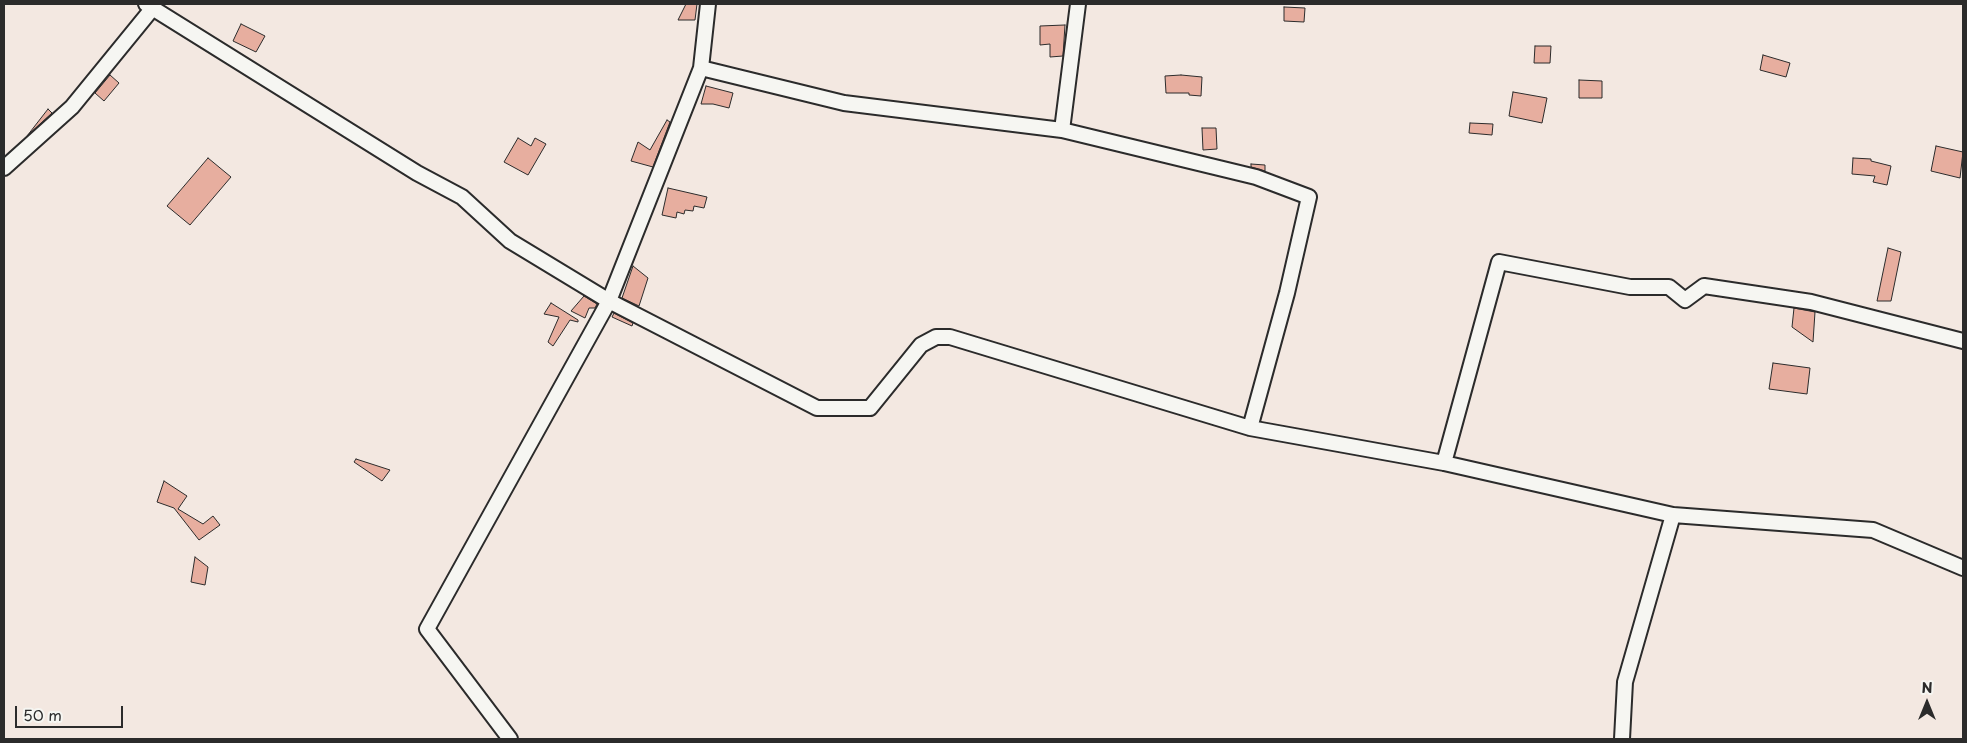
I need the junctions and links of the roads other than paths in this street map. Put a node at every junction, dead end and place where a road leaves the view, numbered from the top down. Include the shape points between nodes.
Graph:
1 (708, 4) edge
2 (1078, 4) edge
3 (149, 6) edge
4 (701, 68) junction
5 (1062, 130) junction
6 (4, 168) edge
7 (610, 301) junction
8 (1963, 341) edge
9 (1250, 428) junction
10 (1444, 463) junction
11 (1673, 515) junction
12 (1963, 568) edge
13 (510, 739) edge
14 (1622, 739) edge

1 - 4 street
2 - 5 street
3 - 6 street via 72,107
3 - 7 street via 417,173 462,197 510,241
4 - 5 street via 844,103
4 - 7 street
5 - 9 street via 1256,177 1309,197
7 - 9 street via 817,408 870,408 921,346 936,337 950,337
7 - 13 street via 427,629
8 - 10 street via 1810,302 1704,286 1685,300 1669,287 1630,287 1499,262
9 - 10 street
10 - 11 street
11 - 12 street via 1873,530
11 - 14 street via 1625,682

